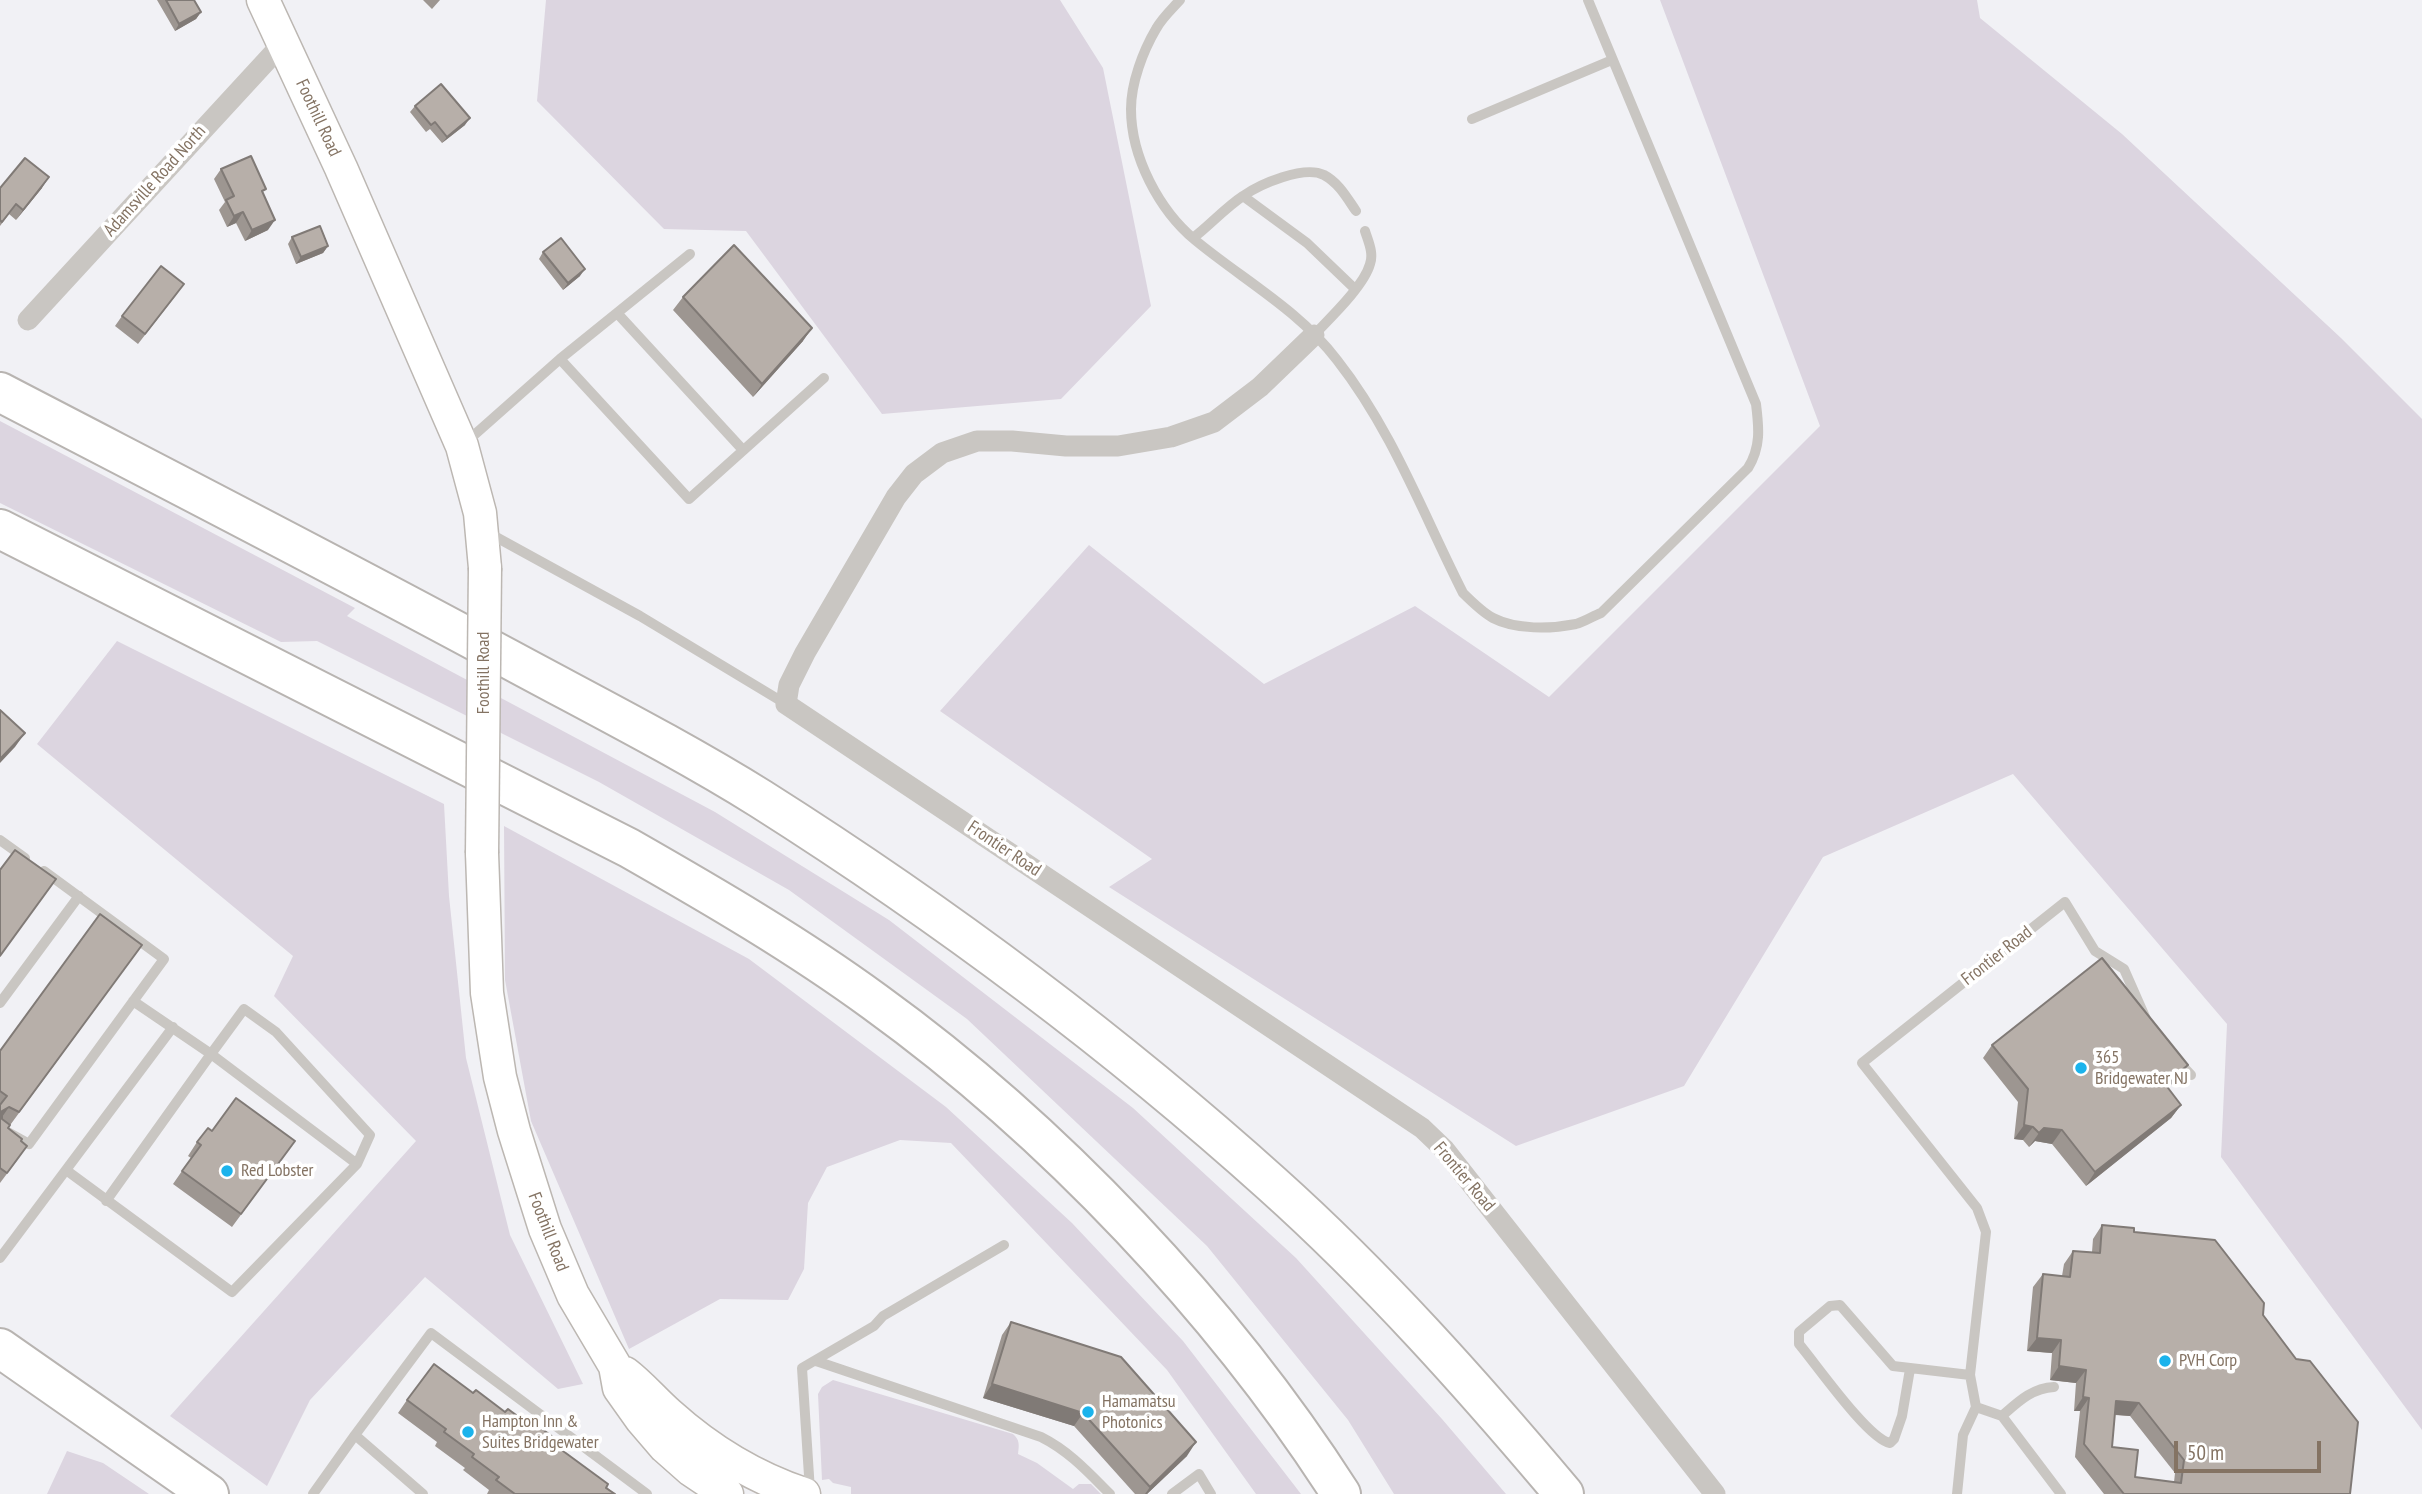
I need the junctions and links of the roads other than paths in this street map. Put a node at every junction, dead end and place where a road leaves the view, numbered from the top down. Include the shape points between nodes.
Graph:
1 (263, 0) edge
2 (1180, 0) edge
3 (1588, 0) edge
4 (283, 43) junction
5 (1612, 60) junction
6 (1472, 119) dead end
7 (1243, 196) junction
8 (1356, 211) dead end
9 (1365, 231) dead end
10 (1194, 238) junction
11 (690, 254) dead end
12 (1355, 289) junction
13 (617, 313) junction
14 (28, 320) dead end
15 (1314, 335) junction
16 (560, 359) junction
17 (824, 378) dead end
18 (0, 392) edge
19 (462, 446) junction
20 (743, 450) junction
21 (0, 529) edge
22 (483, 529) junction
23 (786, 704) junction
24 (0, 840) edge
25 (79, 896) junction
26 (133, 1001) junction
27 (0, 1003) edge
28 (173, 1027) junction
29 (2153, 1034) edge
30 (2168, 1050) edge
31 (211, 1054) junction
32 (2191, 1075) edge
33 (0, 1128) edge
34 (357, 1164) junction
35 (66, 1170) junction
36 (106, 1201) junction
37 (1004, 1245) dead end
38 (0, 1258) edge
39 (0, 1348) edge
40 (816, 1361) junction
41 (615, 1366) junction
42 (1910, 1369) junction
43 (1970, 1375) junction
44 (2054, 1387) dead end
45 (1976, 1407) junction
46 (2002, 1416) junction
47 (355, 1435) junction
48 (209, 1494) edge
49 (313, 1494) edge
50 (424, 1494) edge
51 (647, 1494) edge
52 (727, 1494) edge
53 (804, 1494) edge
54 (810, 1494) edge
55 (1110, 1494) edge
56 (1172, 1494) edge
57 (1211, 1494) edge
58 (1341, 1494) edge
59 (1564, 1494) edge
60 (1715, 1494) edge
61 (1956, 1494) edge
62 (2061, 1494) edge

1 - 4 street, Foothill Road
2 - 10 lane via 1157,26 1148,45 1131,108 1144,167 1160,200
3 - 5 lane
4 - 14 street, Adamsville Road North
4 - 19 street, Foothill Road
5 - 6 lane
5 - 15 lane via 1756,404 1759,430 1756,455 1748,468 1601,612 1577,624 1515,626 1476,607 1463,593 1379,420
7 - 8 lane via 1303,172 1323,174
7 - 10 lane
7 - 12 lane via 1307,243
9 - 12 lane via 1371,264
10 - 15 lane
11 - 13 lane
12 - 15 lane
13 - 16 lane
13 - 20 lane
15 - 23 street via 1260,387 1213,422 1171,437 1118,446 977,441 942,453 914,474 896,497 805,653 789,685
16 - 19 lane
16 - 20 lane via 689,499
17 - 20 lane
18 - 59 highway via 645,732 759,798 989,953 1274,1185 1479,1393
19 - 22 street, Foothill Road
21 - 58 highway via 629,848 725,903 875,1002 1005,1107 1129,1225 1242,1356
22 - 23 lane
22 - 41 street, Foothill Road, bridge via 482,853 487,993 500,1077 545,1229 568,1284
23 - 60 street, Frontier Road via 1422,1128 1444,1149
24 - 25 lane
25 - 26 lane via 163,959
25 - 27 lane
26 - 28 lane
26 - 33 lane via 29,1144
28 - 31 lane
28 - 35 lane
29 - 43 lane, Frontier Road via 2124,969 2095,951 2066,902 1862,1063 1977,1208 1986,1232
30 - 32 lane
31 - 34 lane
31 - 34 lane via 244,1009 275,1032 370,1135
31 - 36 lane
34 - 36 lane via 232,1292
35 - 36 lane
35 - 38 lane
37 - 40 lane
39 - 48 highway
40 - 54 lane via 802,1368
40 - 55 lane via 1041,1437 1074,1457
41 - 52 street, Foothill Road via 619,1388 657,1437 691,1470
41 - 53 street, Foothill Road via 699,1440 776,1485
42 - 42 lane via 1898,1431 1890,1443 1884,1442 1799,1344 1799,1332 1830,1306 1840,1305 1893,1366
42 - 43 lane
43 - 45 lane
44 - 46 lane via 2024,1397
45 - 46 lane
45 - 61 lane via 1963,1435
46 - 62 lane
47 - 49 lane
47 - 50 lane
47 - 51 lane via 431,1333
56 - 57 lane via 1199,1474

